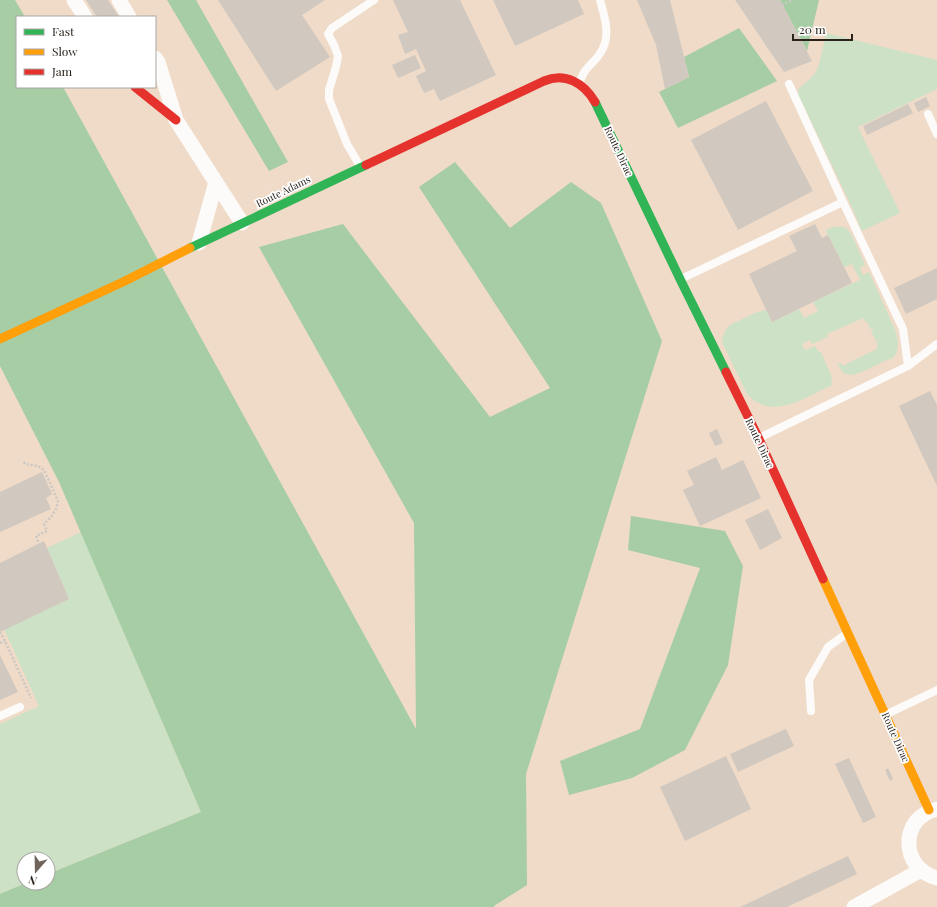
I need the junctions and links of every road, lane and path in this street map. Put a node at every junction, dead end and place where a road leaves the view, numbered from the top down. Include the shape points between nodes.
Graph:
1 (74, 0) edge
2 (119, 0) edge
3 (374, 0) edge
4 (600, 0) edge
5 (793, 0) edge
6 (782, 5) dead end
7 (84, 16) edge
8 (128, 16) edge
9 (156, 59) edge
10 (578, 83) junction
11 (789, 84) dead end
12 (136, 88) edge
13 (928, 114) dead end
14 (176, 120) junction
15 (937, 134) edge
16 (360, 167) junction
17 (216, 182) junction
18 (843, 202) junction
19 (242, 223) junction
20 (199, 243) junction
21 (680, 279) junction
22 (0, 339) edge
23 (937, 344) edge
24 (908, 366) junction
25 (759, 439) junction
26 (24, 462) dead end
27 (39, 544) dead end
28 (0, 632) edge
29 (848, 633) junction
30 (5, 641) junction
31 (0, 643) edge
32 (937, 690) edge
33 (20, 707) joint
34 (811, 710) dead end
35 (885, 714) junction
36 (0, 716) edge
37 (933, 809) edge
38 (920, 870) junction
39 (937, 878) edge
40 (854, 907) edge

1 - 7 street
2 - 8 street
3 - 16 lane via 332,28 328,34 338,56 329,90 330,99 347,144
4 - 10 lane via 607,36 600,54
5 - 6 path
9 - 14 street
10 - 16 street, Route Adams via 561,77 553,78
10 - 21 street, Route Dirac via 589,92 599,109
11 - 18 lane
12 - 14 street
13 - 15 lane
14 - 17 street
16 - 19 street, Route Adams
17 - 19 street
17 - 20 street
18 - 21 lane
18 - 24 lane via 903,329
19 - 20 street, Route Adams
20 - 22 street, Route Adams via 125,281
21 - 25 street, Route Dirac
23 - 24 lane
24 - 25 lane
25 - 29 street, Route Dirac
26 - 27 path via 44,470 58,501 56,509 44,524 46,531 36,536
28 - 30 path
29 - 34 lane via 828,647 810,680
29 - 35 street, Route Dirac
30 - 31 path
30 - 33 path via 34,704 21,709
32 - 35 lane
33 - 36 lane
35 - 37 street, Route Dirac
37 - 38 street, Route Dirac via 918,818 908,839 910,852
38 - 39 street
38 - 40 street

